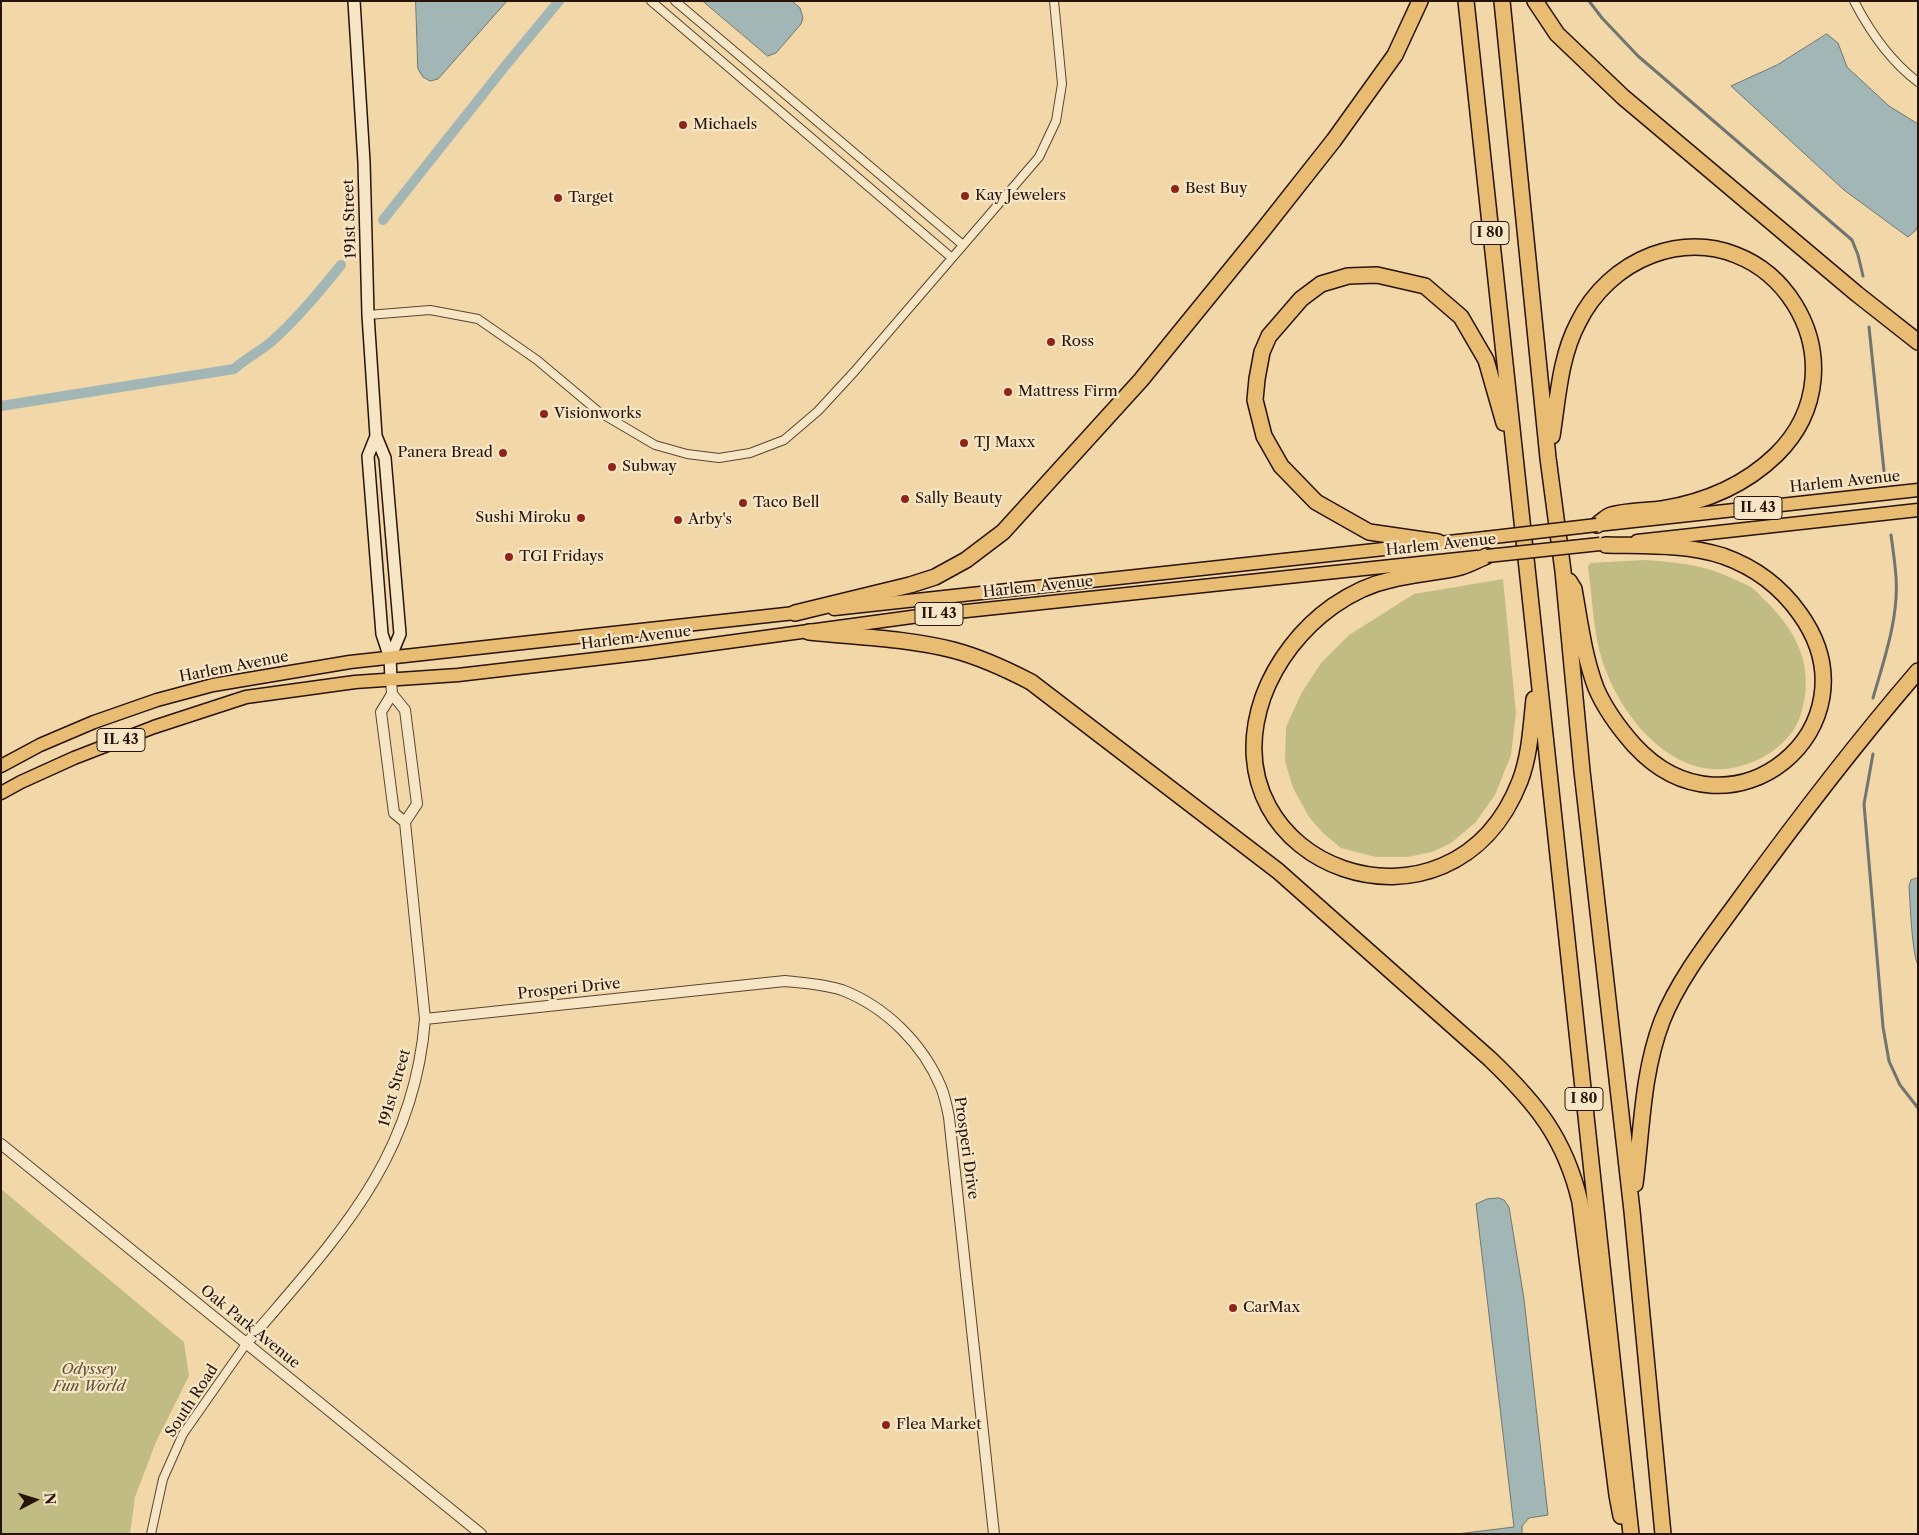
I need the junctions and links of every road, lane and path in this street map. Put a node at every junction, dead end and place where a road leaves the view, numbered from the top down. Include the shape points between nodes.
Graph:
1 (354, 1) edge
2 (651, 1) edge
3 (676, 1) edge
4 (1054, 1) edge
5 (1420, 1) edge
6 (1466, 1) edge
7 (1502, 1) edge
8 (1535, 1) edge
9 (1854, 1) edge
10 (1918, 82) edge
11 (963, 245) junction
12 (952, 258) junction
13 (368, 315) junction
14 (1918, 342) edge
15 (376, 436) junction
16 (1548, 458) junction
17 (1515, 464) junction
18 (1918, 490) edge
19 (1918, 510) edge
20 (1597, 525) junction
21 (1438, 542) junction
22 (1603, 544) junction
23 (1487, 556) junction
24 (1563, 571) junction
25 (795, 613) junction
26 (808, 632) junction
27 (390, 658) junction
28 (1537, 665) junction
29 (1918, 671) edge
30 (391, 679) junction
31 (392, 694) junction
32 (1, 766) edge
33 (1, 793) edge
34 (405, 822) junction
35 (425, 1019) junction
36 (1, 1144) edge
37 (1632, 1211) junction
38 (246, 1344) junction
39 (151, 1534) edge
40 (481, 1534) edge
41 (994, 1534) edge
42 (1625, 1534) edge
43 (1632, 1534) edge
44 (1663, 1534) edge

1 - 13 main road, 191st Street via 364,162
2 - 12 street
3 - 11 street
4 - 11 street via 1062,84 1056,121 1040,157
5 - 25 highway via 1396,55 1264,230 1141,380 1003,532 966,560 935,577
6 - 17 highway, I 80
7 - 16 highway, I 80
8 - 14 highway via 1557,34 1622,97
9 - 10 street via 1866,24 1901,69
11 - 12 street
12 - 13 street via 818,411 784,440 750,453 719,458 655,445 599,412 537,360 478,319 430,310
13 - 15 main road, 191st Street
15 - 27 main road, 191st Street via 368,456 382,634
15 - 27 main road, 191st Street via 385,458 400,634
16 - 20 highway via 1564,362 1572,335 1586,308 1622,270 1663,251 1711,248 1732,253 1757,266 1788,294 1808,332 1814,374 1805,412 1784,447 1746,478 1712,496 1661,509 1610,516
16 - 24 highway, I 80
17 - 21 highway via 1486,360 1461,317 1425,286 1377,275 1348,276 1321,284 1286,314 1269,336 1262,352 1256,400 1264,436 1281,466 1316,502 1369,532
17 - 28 highway, I 80
18 - 20 main road, Harlem Avenue / IL 43
19 - 22 main road, Harlem Avenue / IL 43
20 - 21 main road, Harlem Avenue / IL 43, bridge
21 - 25 main road, Harlem Avenue / IL 43
22 - 23 main road, Harlem Avenue / IL 43, bridge
22 - 24 highway via 1684,548 1721,556 1758,573 1793,604 1805,620 1819,650 1823,688 1820,708 1812,727 1786,760 1758,778 1715,786 1678,777 1649,759 1619,726 1597,690 1585,651 1574,589
23 - 26 main road, Harlem Avenue / IL 43 via 918,616
23 - 28 highway via 1459,568 1390,580 1371,587 1333,606 1297,639 1272,676 1256,722 1256,766 1265,797 1286,830 1314,855 1358,874 1384,877 1412,875 1457,858 1490,830 1520,781 1530,742
24 - 37 highway, I 80 via 1582,772
25 - 27 main road, Harlem Avenue / IL 43
26 - 30 main road, Harlem Avenue / IL 43 via 458,675
26 - 42 highway via 954,650 1031,682 1278,871 1523,1091 1554,1133 1571,1170 1580,1202 1617,1495
27 - 30 main road, 191st Street
27 - 32 main road, Harlem Avenue / IL 43 via 213,686 157,700 94,722
28 - 43 highway, I 80
29 - 37 highway via 1760,871 1694,962 1673,998 1663,1020 1645,1082
30 - 31 street, 191st Street
30 - 33 main road, Harlem Avenue / IL 43 via 246,697 74,758
31 - 34 street, 191st Street via 405,710 417,804
31 - 34 street, 191st Street via 381,712 394,813
34 - 35 street, 191st Street
35 - 38 street, 191st Street via 410,1103 382,1169 354,1214
35 - 41 street, Prosperi Drive via 785,981 841,990 868,1002 892,1020 929,1063 942,1089 950,1117
36 - 38 street, Oak Park Avenue
37 - 44 highway, I 80
38 - 39 street, South Road via 183,1434 163,1479
38 - 40 street, Oak Park Avenue

